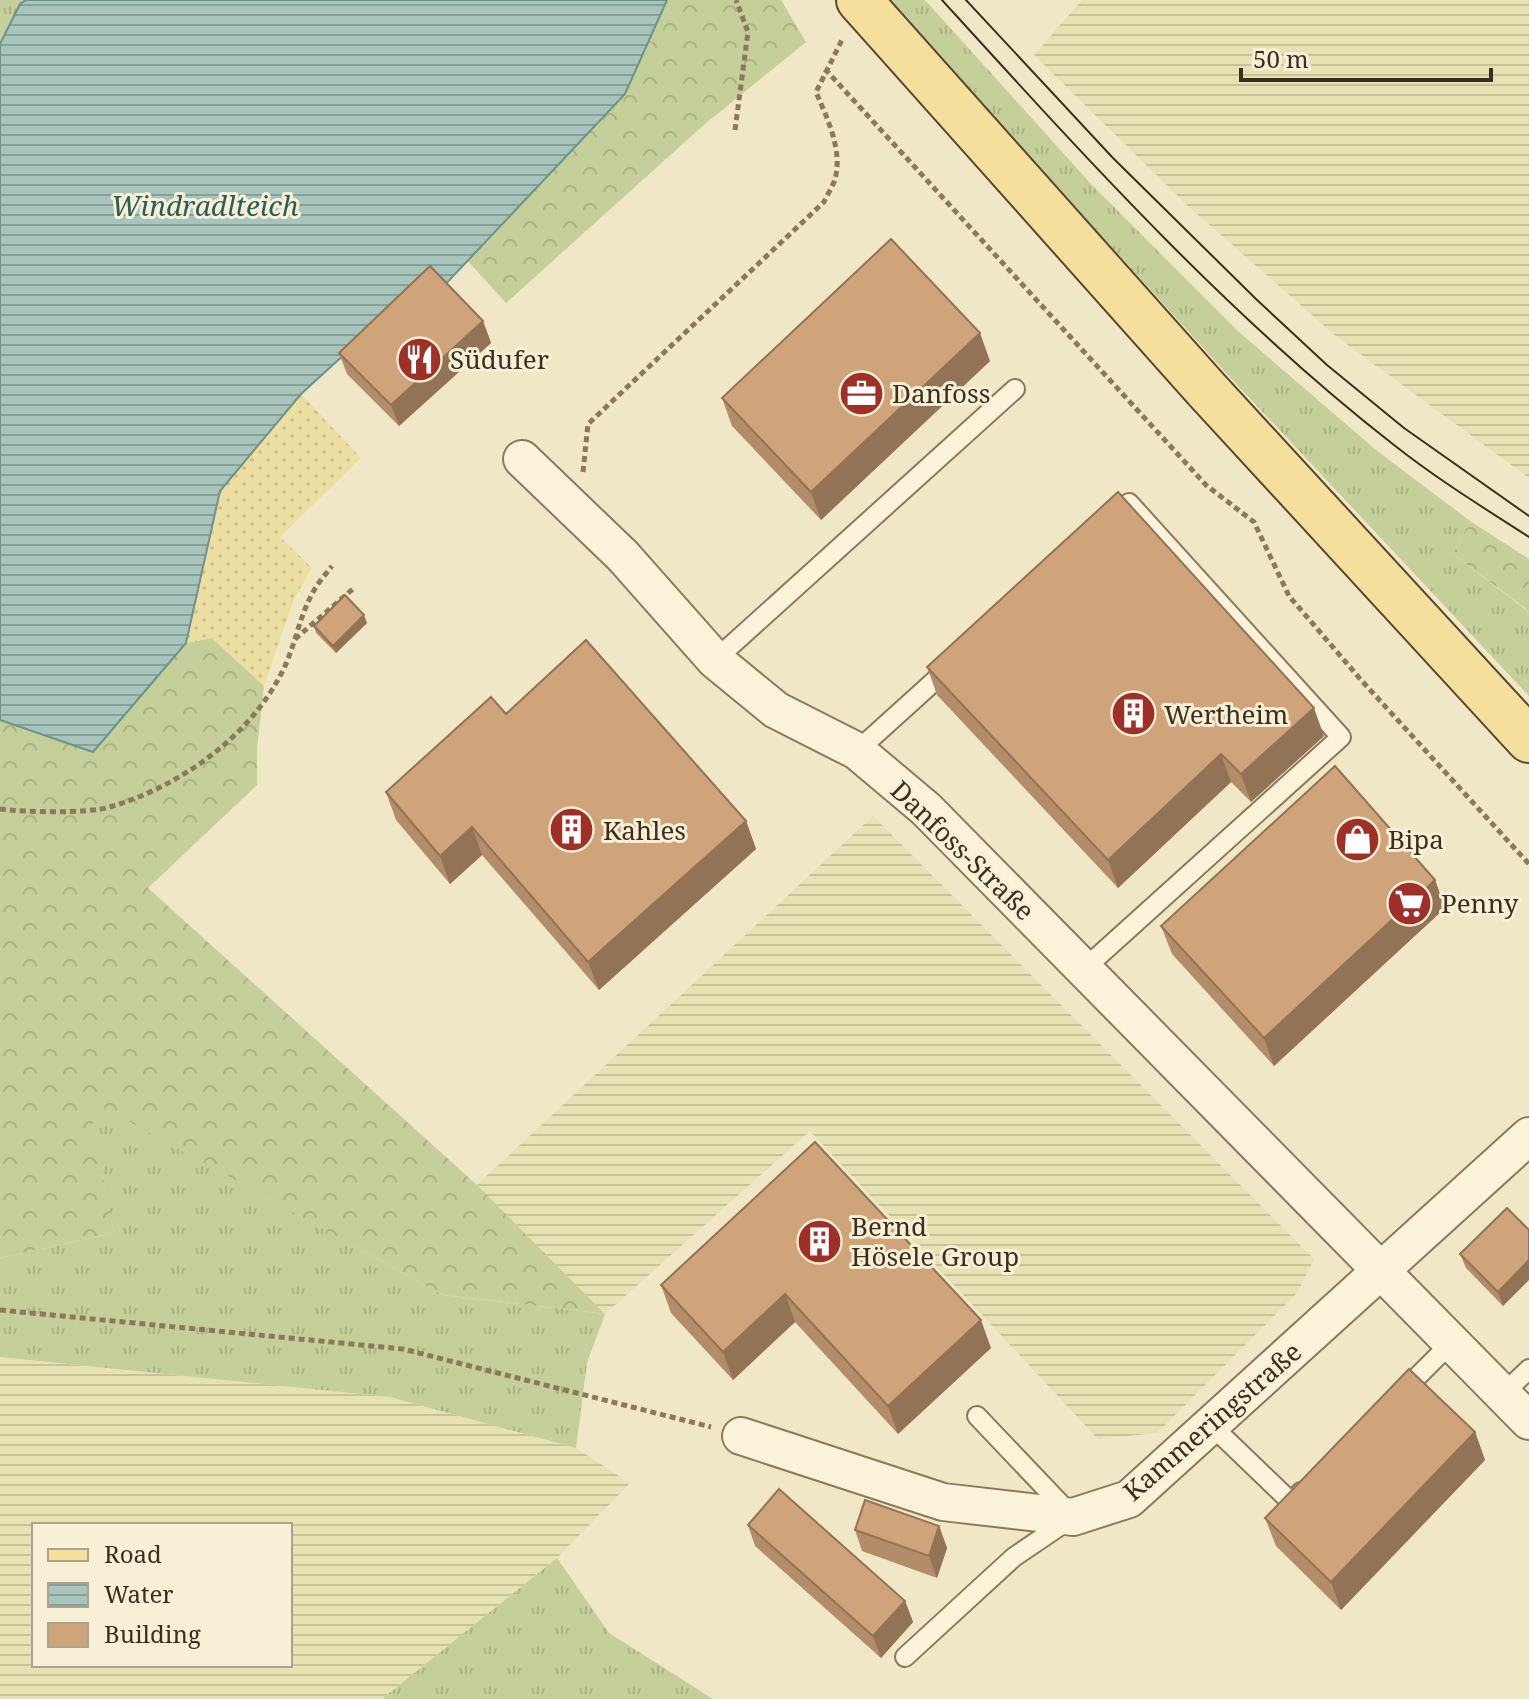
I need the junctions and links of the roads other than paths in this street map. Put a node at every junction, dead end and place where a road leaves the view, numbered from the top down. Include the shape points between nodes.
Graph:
1 (859, 0) edge
2 (1015, 389) dead end
3 (522, 459) dead end
4 (1094, 535) edge
5 (964, 654) edge
6 (715, 660) junction
7 (1529, 740) edge
8 (857, 751) junction
9 (1084, 969) junction
10 (1529, 1136) edge
11 (1383, 1270) junction
12 (1452, 1342) junction
13 (1529, 1369) edge
14 (1503, 1394) junction
15 (1386, 1408) edge
16 (977, 1416) dead end
17 (1529, 1421) edge
18 (1211, 1425) junction
19 (741, 1436) road end
20 (1312, 1481) edge
21 (1073, 1517) junction
22 (905, 1657) dead end

1 - 7 main road via 1195,378
2 - 6 lane
3 - 6 street, Danfoss-Straße via 623,556
4 - 9 lane via 1129,503 1341,737
5 - 8 lane
6 - 8 street, Danfoss-Straße via 776,710
8 - 9 street, Danfoss-Straße via 926,809
9 - 11 street, Danfoss-Straße
10 - 11 street, Kammeringstraße
11 - 12 street
11 - 18 street, Kammeringstraße
12 - 14 street
12 - 15 lane
13 - 14 lane
14 - 17 street
16 - 21 lane
18 - 20 lane via 1291,1502
18 - 21 street, Kammeringstraße via 1129,1499
19 - 21 street, Kammeringstraße via 943,1502
21 - 22 lane via 1014,1557

